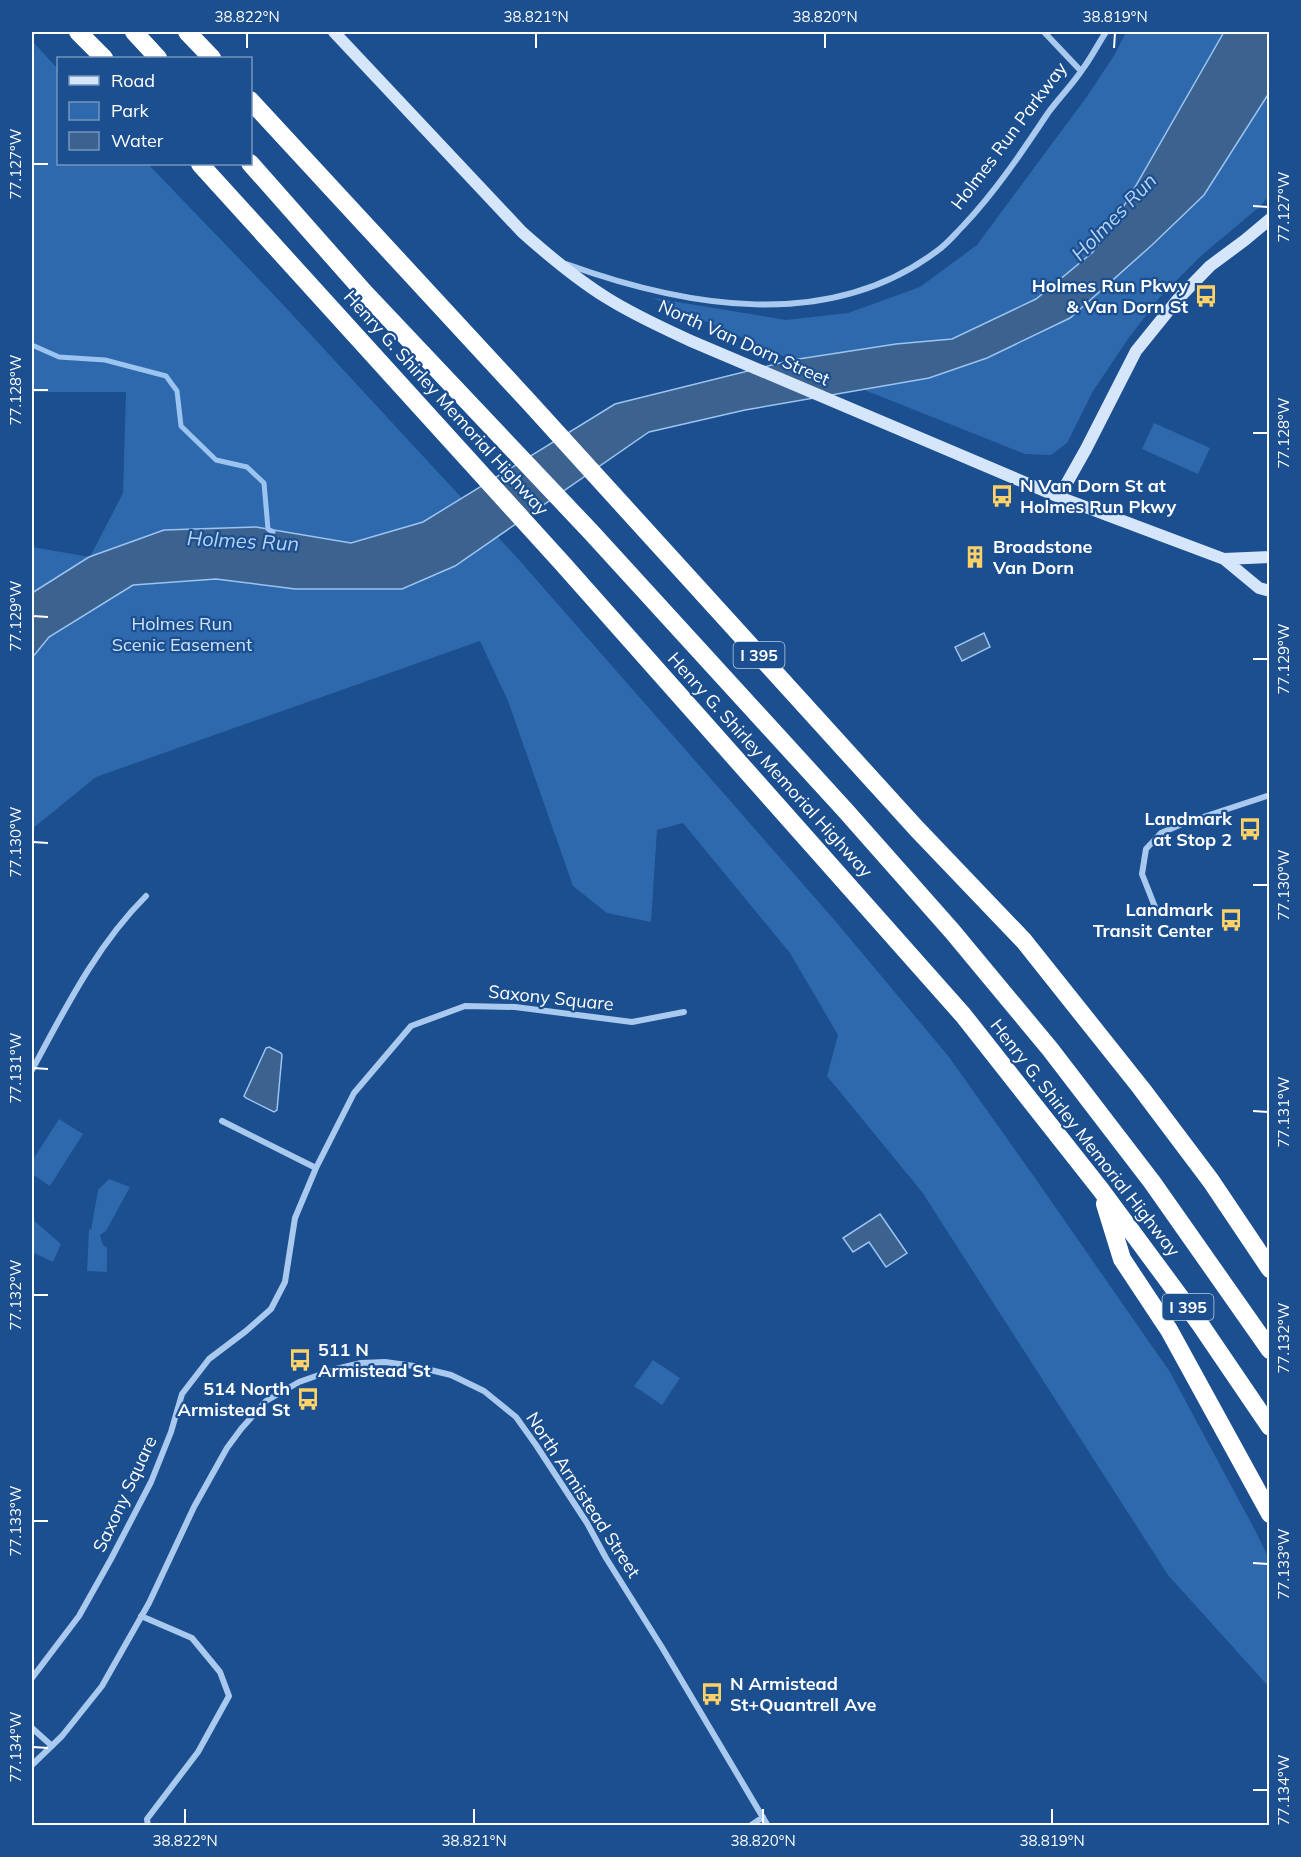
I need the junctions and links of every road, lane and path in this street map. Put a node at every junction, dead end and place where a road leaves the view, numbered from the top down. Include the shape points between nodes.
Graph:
1 (78, 32) edge
2 (134, 32) edge
3 (188, 32) edge
4 (334, 32) edge
5 (1044, 32) edge
6 (1106, 32) edge
7 (103, 57) edge
8 (157, 57) edge
9 (211, 57) edge
10 (1081, 71) junction
11 (252, 102) edge
12 (201, 165) edge
13 (252, 165) edge
14 (1269, 219) edge
15 (553, 260) junction
16 (1059, 497) junction
17 (1269, 557) edge
18 (1224, 559) junction
19 (1269, 591) edge
20 (1269, 795) edge
21 (146, 896) dead end
22 (1157, 912) dead end
23 (684, 1012) dead end
24 (32, 1070) edge
25 (222, 1121) dead end
26 (316, 1168) junction
27 (1101, 1190) junction
28 (1269, 1268) edge
29 (1269, 1350) edge
30 (1269, 1427) edge
31 (1269, 1514) edge
32 (141, 1616) junction
33 (32, 1678) edge
34 (32, 1728) edge
35 (52, 1746) junction
36 (32, 1766) edge
37 (763, 1817) junction
38 (148, 1826) edge
39 (750, 1826) edge
40 (768, 1826) edge

1 - 7 highway
2 - 8 highway
3 - 9 highway
4 - 15 main road, North Van Dorn Street
5 - 10 street
6 - 10 street, Holmes Run Parkway
10 - 15 street, Holmes Run Parkway via 983,205 938,251 886,281 820,301 750,305 710,302 651,289
11 - 28 highway, I 395 via 908,820 1024,941 1212,1181
12 - 27 highway, Henry G. Shirley Memorial Highway / I 395 via 563,564 963,1015
13 - 29 highway via 952,931 1145,1173
14 - 16 main road via 1210,266 1136,351
15 - 16 main road, North Van Dorn Street via 608,299 691,341
16 - 18 main road, North Van Dorn Street
17 - 18 main road, North Van Dorn Street
18 - 19 main road, North Van Dorn Street via 1259,588
20 - 22 street via 1161,833 1146,849 1142,874
21 - 24 street via 105,944 69,999
23 - 26 street, Saxony Square via 632,1022 515,1007 465,1006 411,1026 354,1093
25 - 26 street
26 - 33 street, Saxony Square via 295,1218 285,1282 271,1309 209,1359 182,1394 151,1482 116,1550 79,1616
27 - 30 highway, Henry G. Shirley Memorial Highway / I 395 via 1200,1324
27 - 31 highway via 1122,1259 1169,1330
32 - 35 street, North Armistead Street via 102,1686
32 - 37 street, North Armistead Street via 227,1448 266,1401 299,1382 362,1363 386,1362 451,1375 484,1391 516,1417 536,1445
32 - 38 street via 192,1638 220,1672 229,1696 198,1752 147,1819
34 - 35 street
35 - 36 street, North Armistead Street
37 - 39 street
37 - 40 street, North Armistead Street

